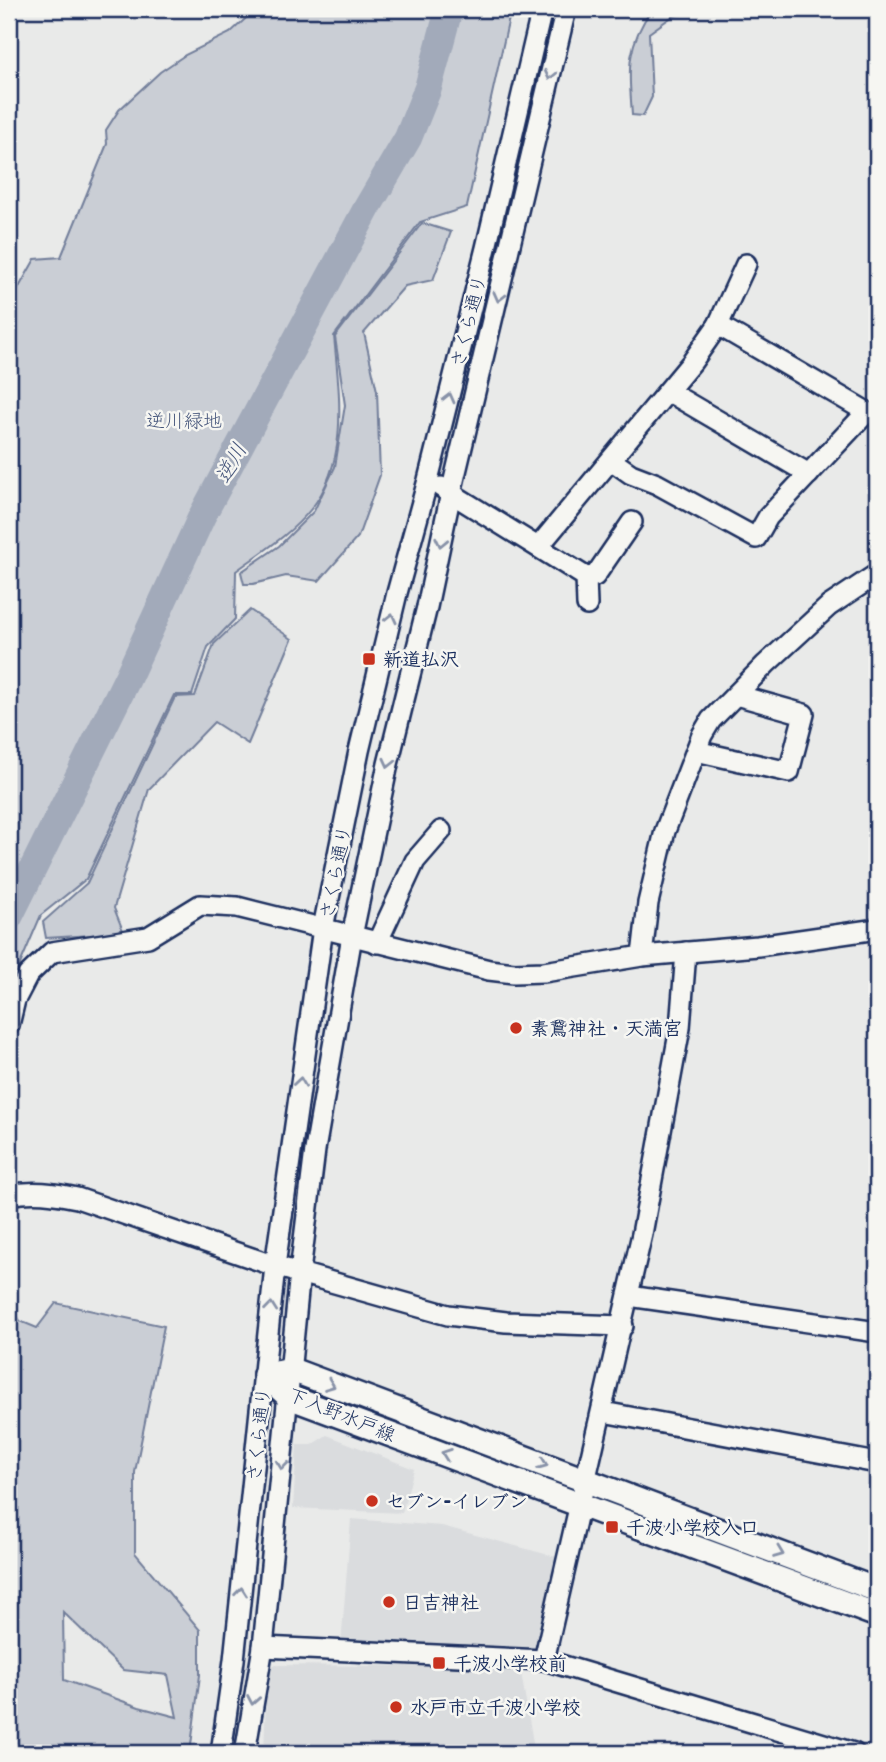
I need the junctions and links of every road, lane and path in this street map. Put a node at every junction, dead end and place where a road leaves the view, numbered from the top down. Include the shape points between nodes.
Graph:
1 (542, 9) edge
2 (566, 9) edge
3 (746, 264) dead end
4 (719, 325) junction
5 (669, 392) junction
6 (611, 460) junction
7 (809, 474) junction
8 (428, 480) junction
9 (451, 493) junction
10 (632, 522) dead end
11 (539, 546) junction
12 (877, 574) edge
13 (586, 577) junction
14 (587, 605) dead end
15 (736, 695) junction
16 (696, 751) junction
17 (441, 831) dead end
18 (323, 928) junction
19 (877, 929) edge
20 (352, 936) junction
21 (377, 943) junction
22 (686, 952) junction
23 (642, 956) junction
24 (9, 1025) edge
25 (9, 1195) edge
26 (275, 1266) junction
27 (300, 1272) junction
28 (629, 1296) junction
29 (623, 1326) junction
30 (877, 1332) edge
31 (292, 1370) junction
32 (264, 1375) junction
33 (289, 1397) junction
34 (603, 1412) junction
35 (877, 1463) edge
36 (585, 1480) junction
37 (579, 1503) junction
38 (877, 1590) edge
39 (877, 1615) edge
40 (263, 1647) junction
41 (544, 1660) junction
42 (220, 1753) edge
43 (245, 1753) edge
44 (854, 1753) edge

8 -> 1 street, さくら通り
2 -> 9 street, さくら通り
3 - 4 street
4 - 5 street
4 - 7 street via 867,412
5 - 6 street
5 - 7 street
6 - 7 street via 756,538 768,517
6 - 11 street
8 - 9 street
18 -> 8 street, さくら通り via 359,751
9 - 11 street
9 -> 20 street, さくら通り
10 - 13 street via 596,576
11 - 13 street
12 - 15 street via 829,606
13 - 14 street
15 - 16 street via 711,720
15 - 16 street via 804,714 789,772
16 - 23 street via 665,831 648,903
17 - 21 street via 415,861
18 - 20 street
18 - 24 street via 237,907 200,905 148,937 52,952 28,975
26 -> 18 street, さくら通り
19 - 22 street
20 - 21 street
20 - 27 street, さくら通り via 315,1150
21 - 23 street via 514,974
22 - 23 street
22 - 28 street via 680,1028
25 - 26 street via 30,1192 77,1198
26 - 27 street
32 -> 26 street, さくら通り
27 - 29 street via 448,1315
27 - 31 street, さくら通り
28 - 29 street
28 - 30 street
29 - 34 street
31 - 32 main road, 下入野水戸線
31 - 33 street, さくら通り
31 -> 36 main road, 下入野水戸線
32 - 33 main road, 下入野水戸線
42 -> 32 street, さくら通り
37 -> 33 main road, 下入野水戸線
33 -> 40 street, さくら通り
34 - 35 street
34 - 36 street
36 - 37 street
36 -> 38 main road, 下入野水戸線
37 - 39 main road, 下入野水戸線
37 - 41 street
40 - 41 street
40 -> 43 street, さくら通り
41 - 44 street

